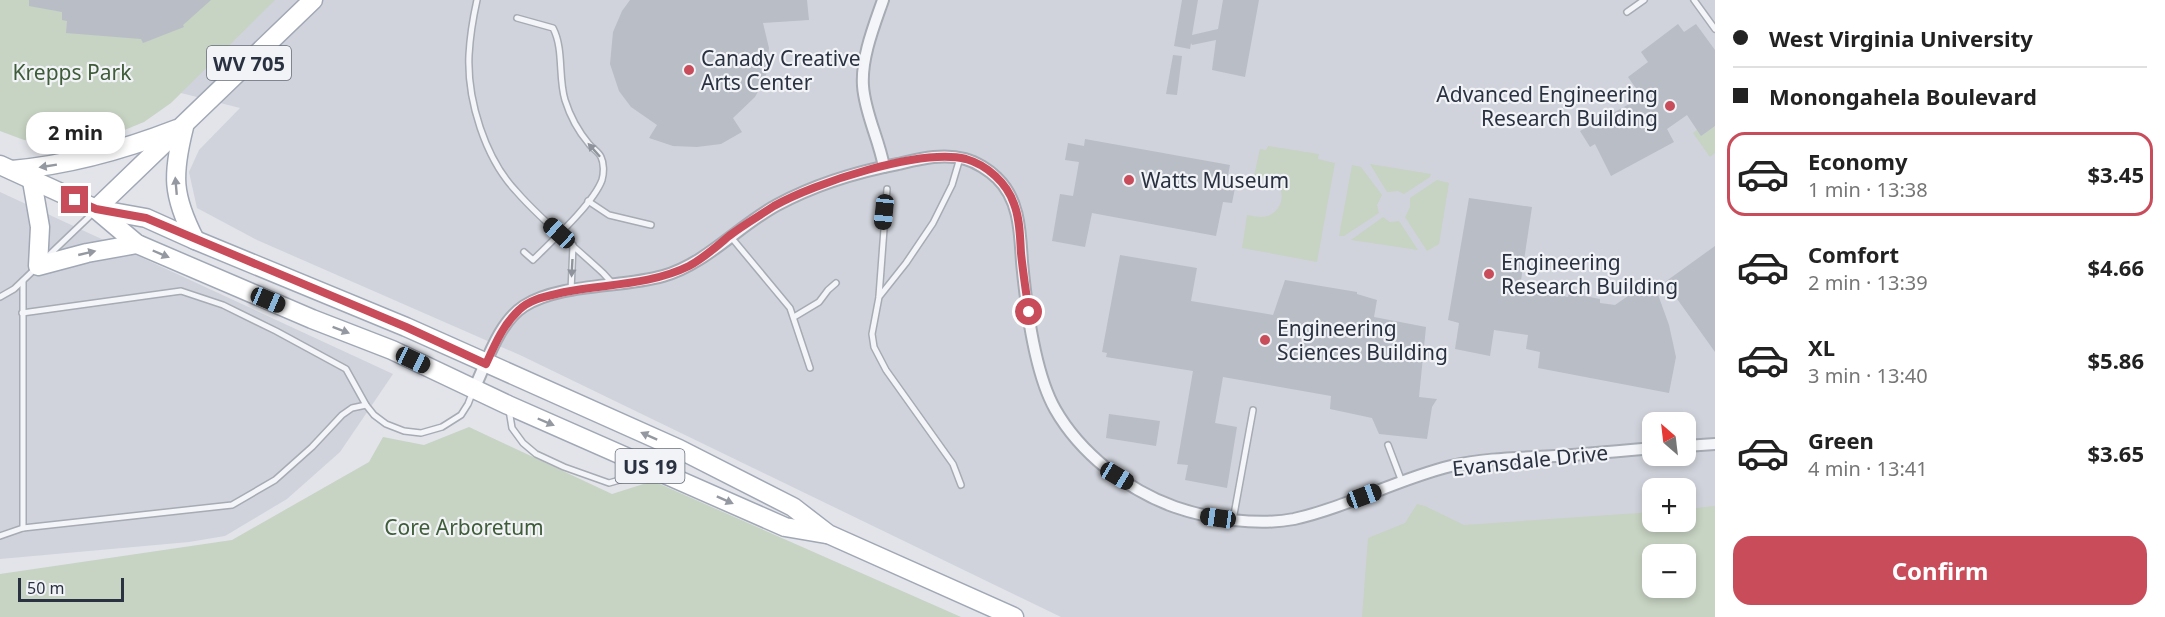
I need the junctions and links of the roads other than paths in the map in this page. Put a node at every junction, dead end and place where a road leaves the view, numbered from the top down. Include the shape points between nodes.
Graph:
1 (313, 0) edge
2 (477, 0) edge
3 (883, 0) edge
4 (1644, 0) edge
5 (1694, 0) edge
6 (1627, 12) dead end
7 (517, 18) dead end
8 (1715, 29) edge
9 (184, 126) junction
10 (960, 158) junction
11 (884, 166) junction
12 (5, 168) edge
13 (32, 181) junction
14 (887, 189) dead end
15 (588, 201) junction
16 (96, 209) junction
17 (651, 225) dead end
18 (559, 233) junction
19 (729, 236) junction
20 (195, 240) junction
21 (137, 243) junction
22 (573, 245) junction
23 (524, 252) dead end
24 (38, 266) junction
25 (23, 281) junction
26 (836, 283) dead end
27 (613, 285) junction
28 (571, 291) junction
29 (0, 297) edge
30 (879, 297) junction
31 (22, 313) junction
32 (794, 317) junction
33 (486, 364) junction
34 (810, 368) dead end
35 (474, 389) junction
36 (366, 405) junction
37 (508, 405) junction
38 (1253, 410) dead end
39 (1715, 444) edge
40 (1388, 445) dead end
41 (1696, 445) edge
42 (1642, 449) edge
43 (657, 469) junction
44 (1402, 482) junction
45 (961, 485) dead end
46 (1233, 520) junction
47 (23, 528) junction
48 (828, 534) junction
49 (0, 536) edge
50 (1014, 617) edge

1 - 9 main road, WV 705
2 - 18 lane via 469,57 480,126 495,162 514,190
3 - 11 street via 865,60 863,85
4 - 6 lane
5 - 8 lane
15 -> 7 lane via 604,168 601,156 579,130 564,98 558,37 553,28
9 -> 12 main road via 141,143 58,165
9 - 16 main road, WV 705
20 -> 9 main road via 176,192 176,163
10 - 11 street, Evansdale Drive via 944,156
10 - 30 lane via 933,223
10 - 46 street, Evansdale Drive via 981,165 998,178 1015,204 1040,369 1054,407 1070,431 1092,456 1142,491 1171,506
11 - 19 street, Evansdale Drive via 817,186 777,205
12 - 13 main road, US 19
13 - 16 main road, US 19
13 - 24 main road via 40,227
14 - 30 lane
15 - 17 lane via 609,214
15 - 18 lane
16 - 20 main road, US 19 via 146,218
16 - 21 main road, US 19
16 - 24 lane
18 - 22 lane
18 - 23 lane via 533,260
19 - 27 street, Evansdale Drive via 689,266 663,276
19 - 32 lane via 777,290
20 - 33 main road, US 19
24 -> 21 main road
21 -> 35 main road, US 19 via 392,350
22 - 27 lane
22 -> 28 lane
24 - 25 lane
25 - 29 lane
25 - 31 lane
26 - 32 lane via 819,302
27 - 28 street, Evansdale Drive
28 - 33 street, Evansdale Drive via 540,297 520,308 505,325
30 - 45 lane via 873,322 874,347 953,464
31 - 36 lane via 181,291 234,310 346,369
31 - 47 lane
32 - 34 lane
33 - 35 street, Evansdale Drive
48 -> 33 main road, US 19 via 793,507 679,449
35 - 36 lane via 461,415 421,434 386,424
35 - 37 main road, US 19
36 - 47 lane via 352,408 275,480 232,505
37 -> 43 main road, US 19
37 - 43 lane via 512,428 523,443 564,467 609,483
38 - 46 lane
39 - 41 street
40 - 44 lane
42 - 44 street, Evansdale Drive via 1478,461
43 -> 48 main road, US 19 via 785,527
44 - 46 street, Evansdale Drive via 1291,519
47 - 49 lane
48 - 50 main road, US 19

